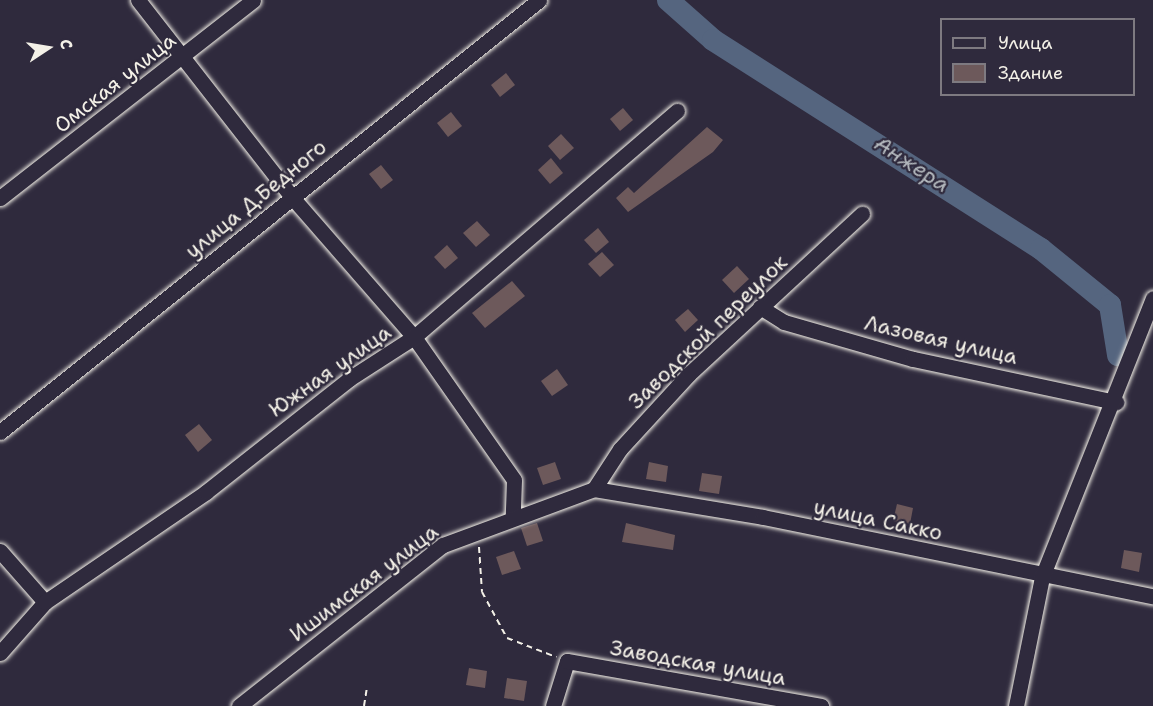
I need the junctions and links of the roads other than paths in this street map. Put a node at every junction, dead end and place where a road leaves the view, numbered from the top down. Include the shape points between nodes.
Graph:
1 (138, 0) edge
2 (253, 0) edge
3 (539, 0) edge
4 (183, 58) junction
5 (677, 111) dead end
6 (291, 196) junction
7 (0, 198) edge
8 (862, 214) dead end
9 (1153, 298) edge
10 (760, 307) junction
11 (414, 337) junction
12 (1116, 402) junction
13 (0, 432) edge
14 (594, 489) junction
15 (513, 517) junction
16 (0, 551) edge
17 (1042, 577) junction
18 (1153, 596) edge
19 (45, 602) junction
20 (0, 653) edge
21 (239, 706) edge
22 (553, 706) edge
23 (821, 706) edge
24 (1016, 706) edge

1 - 4 street
2 - 4 street, Омская улица
3 - 6 street, улица Д.Бедного
4 - 6 street
4 - 7 street, Омская улица
5 - 11 street, Южная улица
6 - 11 street
6 - 13 street, улица Д.Бедного
8 - 10 street, Заводской переулок
9 - 12 street
10 - 12 street, Лазовая улица via 784,322 913,358
10 - 14 street, Заводской переулок via 688,374 620,450
11 - 15 street via 514,480
11 - 19 street, Южная улица via 349,379 206,492
12 - 17 street
14 - 15 street, Ишимская улица
14 - 17 street, улица Сакко via 763,517
15 - 21 street, Ишимская улица via 443,545
16 - 19 street
17 - 18 street, улица Сакко
17 - 24 street
19 - 20 street, Южная улица
22 - 23 street, Заводская улица via 567,661

